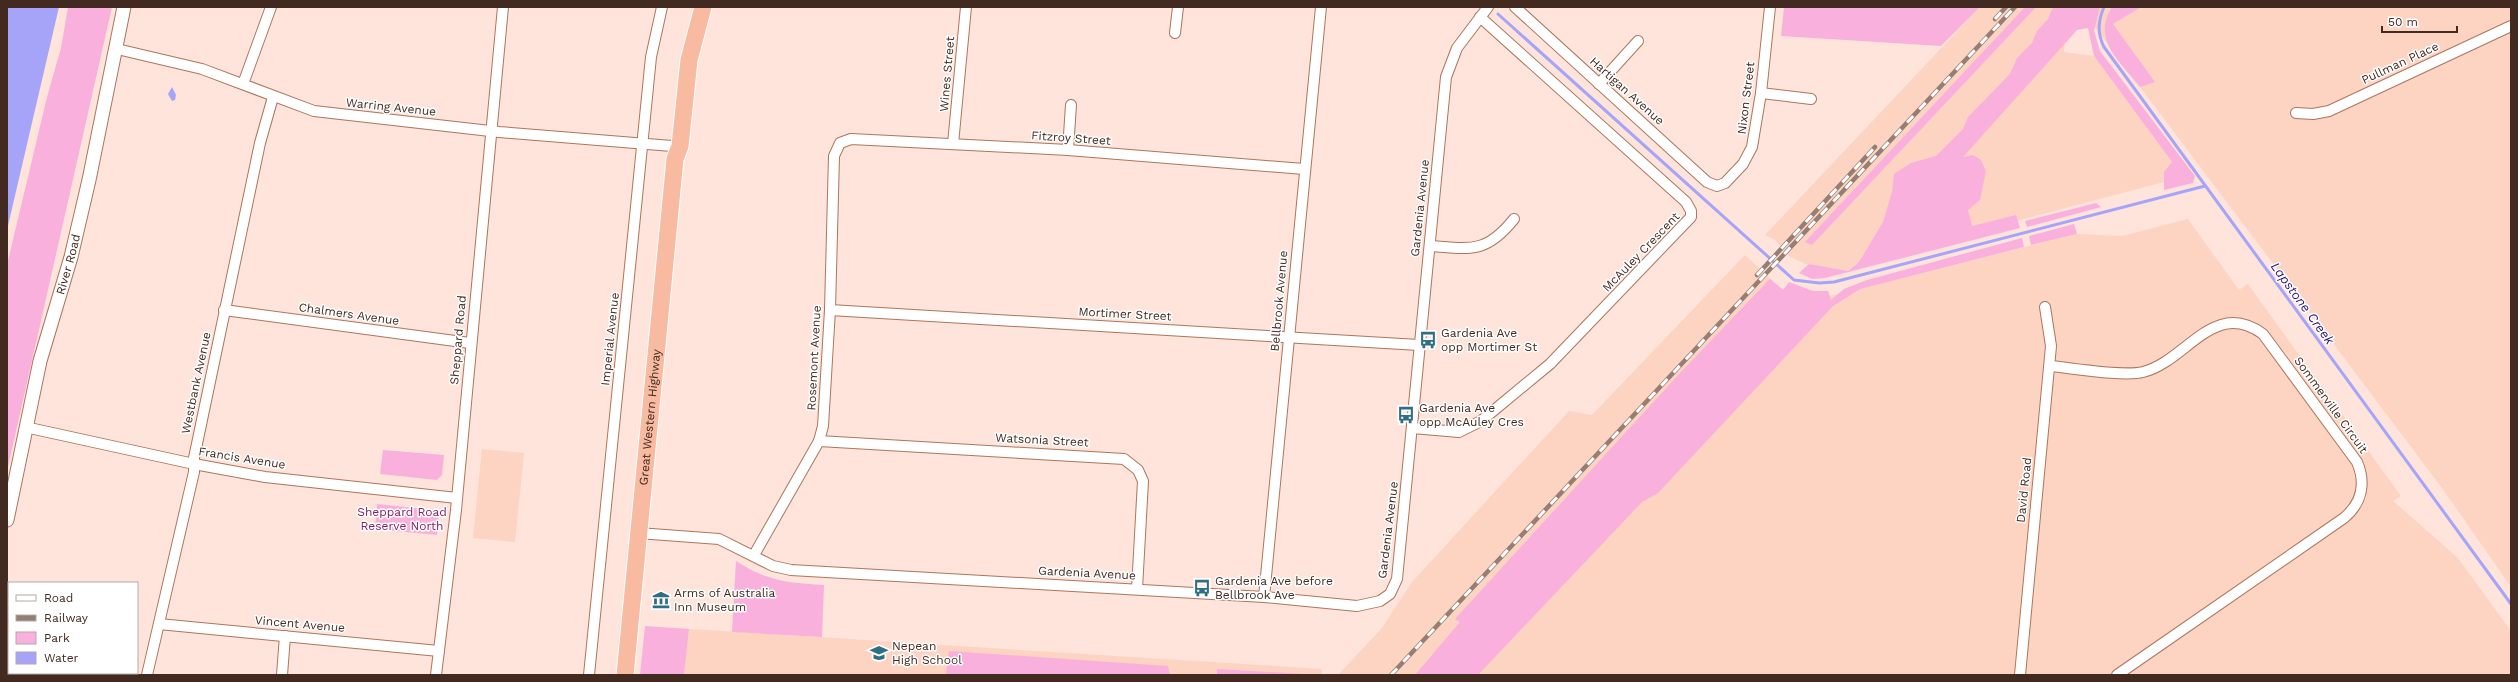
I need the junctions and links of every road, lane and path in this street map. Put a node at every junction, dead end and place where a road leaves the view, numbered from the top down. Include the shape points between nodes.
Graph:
1 (124, 7) edge
2 (271, 7) edge
3 (503, 7) edge
4 (662, 7) edge
5 (691, 7) edge
6 (703, 7) edge
7 (966, 7) edge
8 (1178, 7) edge
9 (1321, 7) edge
10 (1488, 7) edge
11 (1515, 7) edge
12 (1770, 7) edge
13 (1480, 17) junction
14 (2511, 26) edge
15 (1175, 33) dead end
16 (1638, 42) dead end
17 (117, 49) junction
18 (243, 84) junction
19 (1599, 84) junction
20 (1761, 93) junction
21 (273, 97) junction
22 (1811, 99) dead end
23 (1071, 105) dead end
24 (2296, 113) dead end
25 (492, 131) junction
26 (642, 143) junction
27 (953, 144) junction
28 (838, 145) joint
29 (1068, 150) junction
30 (674, 153) junction
31 (1304, 169) junction
32 (1725, 183) joint
33 (1514, 219) dead end
34 (1430, 246) junction
35 (2046, 307) dead end
36 (224, 310) junction
37 (830, 310) junction
38 (1289, 336) junction
39 (470, 343) junction
40 (1419, 345) junction
41 (2050, 366) junction
42 (25, 427) junction
43 (1412, 428) junction
44 (819, 441) junction
45 (194, 464) junction
46 (457, 498) junction
47 (7, 520) edge
48 (638, 533) junction
49 (754, 556) junction
50 (1137, 589) junction
51 (1264, 597) junction
52 (159, 624) junction
53 (285, 636) junction
54 (439, 651) junction
55 (148, 675) edge
56 (282, 675) edge
57 (436, 675) edge
58 (589, 675) edge
59 (625, 675) edge
60 (2020, 675) edge
61 (2117, 675) edge

1 - 17 street, River Road
2 - 18 street
3 - 25 street, Sheppard Road
4 - 26 street, Imperial Avenue via 651,56
5 - 30 highway, Great Western Highway via 681,65
6 - 30 highway, Great Western Highway via 689,60 680,146
7 - 27 street, Wines Street
8 - 15 street
9 - 31 street, Bellbrook Avenue
10 - 13 street, Gardenia Avenue
11 - 19 street, Hartigan Avenue
12 - 20 street, Nixon Street
13 - 34 street, Gardenia Avenue via 1457,48 1446,77
13 - 43 street, McAuley Crescent via 1686,202 1691,217 1550,364 1481,421 1459,432
14 - 24 street, Pullman Place via 2329,111 2313,114
16 - 19 street
17 - 18 street, Warring Avenue via 196,67
17 - 42 street, River Road via 71,256 40,361
18 - 21 street, Warring Avenue
19 - 32 street, Hartigan Avenue via 1707,182 1717,186
20 - 22 street
20 - 32 street, Nixon Street via 1750,153
21 - 25 street, Warring Avenue via 314,111
21 - 36 street, Westbank Avenue via 260,143
23 - 29 street
25 - 26 street, Warring Avenue
25 - 39 street, Sheppard Road
26 - 30 street, Warring Avenue
26 - 58 street, Imperial Avenue
27 - 28 street, Fitzroy Street via 851,139
27 - 29 street, Fitzroy Street
28 - 37 street, Rosemont Avenue via 834,156
29 - 31 street, Fitzroy Street
30 - 48 highway, Great Western Highway
31 - 38 street, Bellbrook Avenue
33 - 34 street via 1503,231 1481,247 1470,249
34 - 40 street, Gardenia Avenue
35 - 41 street, David Road via 2051,340
36 - 39 street, Chalmers Avenue
36 - 45 street, Westbank Avenue
37 - 38 street, Mortimer Street
37 - 44 street, Rosemont Avenue via 823,426
38 - 40 street, Mortimer Street
38 - 51 street, Bellbrook Avenue
39 - 46 street, Sheppard Road
40 - 43 street, Gardenia Avenue
41 - 60 street, David Road
41 - 61 street, Sommerville Circuit via 2134,374 2144,372 2218,326 2231,322 2246,324 2263,334 2361,470 2360,496 2350,513
42 - 45 street, Francis Avenue
42 - 47 street, River Road
43 - 51 street, Gardenia Avenue via 1397,579 1390,594 1375,604 1357,606
44 - 49 street, Rosemont Avenue
44 - 50 street, Watsonia Street via 1124,459 1138,470 1143,481
45 - 46 street, Francis Avenue via 265,476
45 - 52 street, Westbank Avenue
46 - 54 street, Sheppard Road
48 - 49 street, Gardenia Avenue via 710,538 726,542
48 - 59 highway, Great Western Highway
49 - 50 street, Gardenia Avenue via 773,566 791,570
50 - 51 street, Gardenia Avenue
52 - 53 street, Vincent Avenue
52 - 55 street, Westbank Avenue
53 - 54 street, Vincent Avenue
53 - 56 street
54 - 57 street, Sheppard Road

